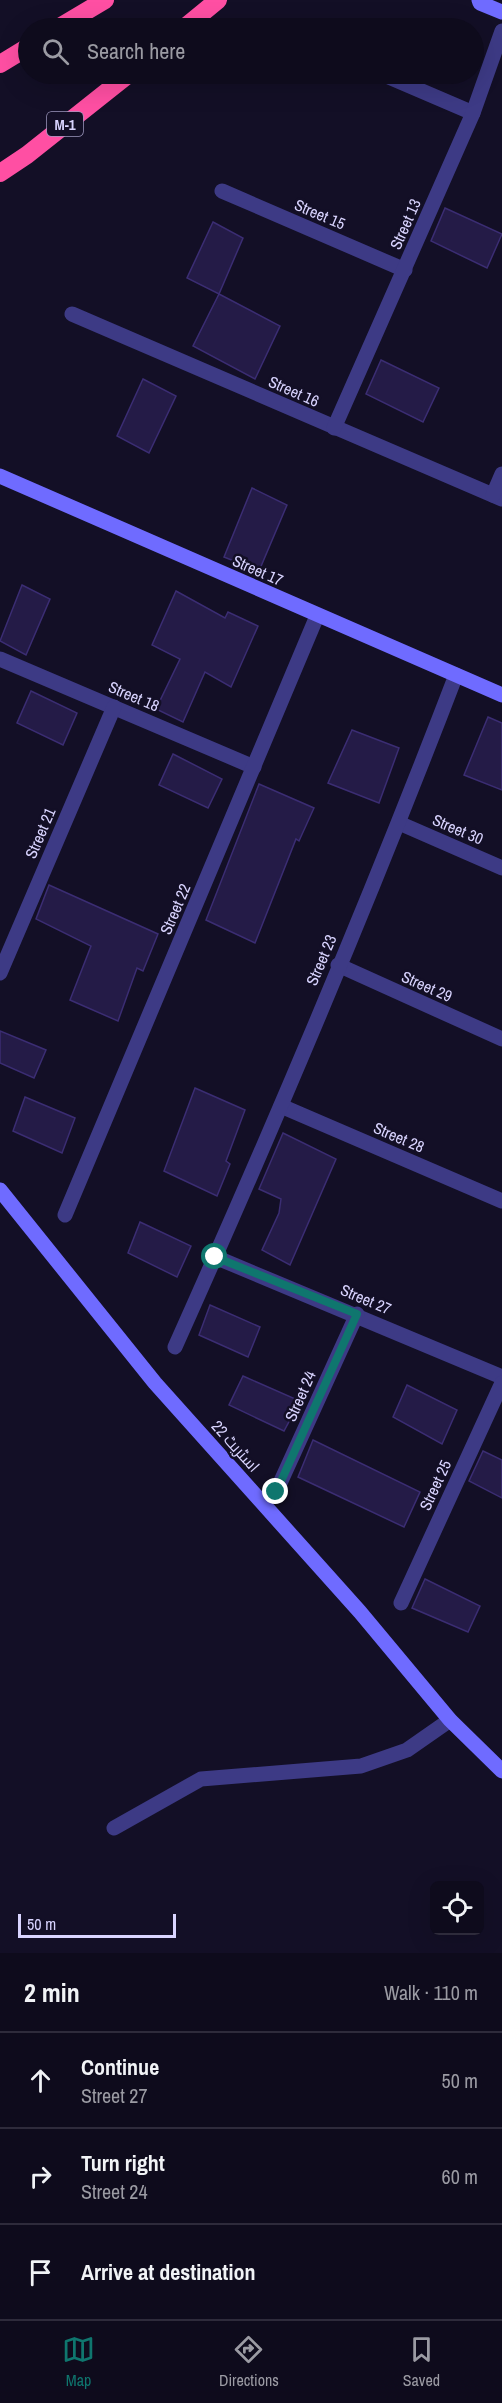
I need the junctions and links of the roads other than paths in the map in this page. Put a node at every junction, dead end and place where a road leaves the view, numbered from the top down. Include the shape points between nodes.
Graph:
1 (105, 0) edge
2 (218, 0) edge
3 (479, 0) edge
4 (502, 12) edge
5 (75, 18) edge
6 (196, 18) edge
7 (502, 31) edge
8 (18, 52) edge
9 (0, 64) edge
10 (484, 82) edge
11 (116, 84) edge
12 (405, 84) edge
13 (483, 84) edge
14 (473, 113) junction
15 (0, 173) edge
16 (222, 191) dead end
17 (405, 270) junction
18 (72, 314) dead end
19 (334, 428) junction
20 (502, 474) edge
21 (0, 476) edge
22 (498, 497) edge
23 (317, 616) junction
24 (0, 659) edge
25 (456, 675) junction
26 (502, 695) edge
27 (114, 707) junction
28 (254, 767) junction
29 (399, 823) junction
30 (502, 868) edge
31 (338, 965) junction
32 (0, 974) edge
33 (502, 1039) edge
34 (281, 1106) junction
35 (0, 1190) edge
36 (502, 1201) edge
37 (65, 1215) dead end
38 (215, 1257) junction
39 (357, 1314) junction
40 (175, 1347) dead end
41 (502, 1377) edge
42 (502, 1383) edge
43 (276, 1492) dead end
44 (401, 1603) dead end
45 (450, 1720) junction
46 (502, 1771) edge
47 (114, 1828) dead end

1 - 5 highway
2 - 6 highway
3 - 4 street
7 - 10 street, Street 13
8 - 9 highway
11 - 15 highway, M-1
12 - 14 street
13 - 14 street, Street 13
14 - 17 street, Street 13
16 - 17 street, Street 15
17 - 19 street, Street 13
18 - 19 street, Street 16
19 - 22 street, Street 16
20 - 22 street
21 - 23 street, Street 17
23 - 25 street, Street 17
23 - 28 street, Street 22
24 - 27 street, Street 18
25 - 26 street, Street 17
25 - 29 street, Street 23
27 - 28 street, Street 18
27 - 32 street, Street 21
28 - 37 street, Street 22
29 - 30 street, Street 30
29 - 31 street, Street 23
31 - 33 street, Street 29
31 - 34 street, Street 23
34 - 36 street, Street 28
34 - 38 street, Street 23
35 - 45 street, اسٹریٹ 22 via 155,1383 360,1612
38 - 39 street, Street 27
38 - 40 street, Street 23
39 - 41 street, Street 27
39 - 43 street, Street 24
42 - 44 street, Street 25
45 - 46 street, اسٹریٹ 22
45 - 47 street via 407,1750 361,1766 201,1779

